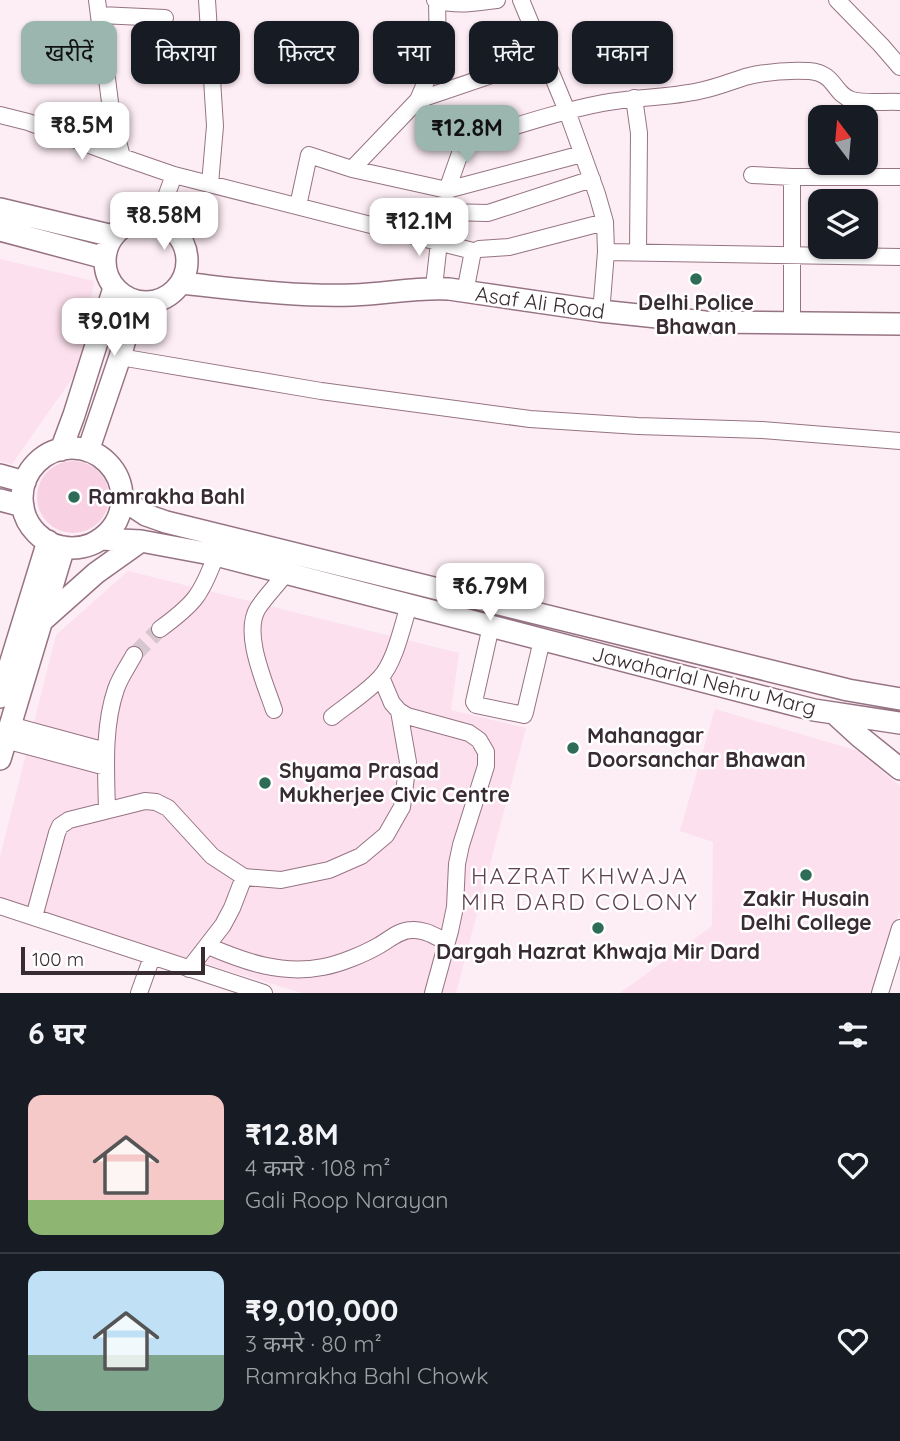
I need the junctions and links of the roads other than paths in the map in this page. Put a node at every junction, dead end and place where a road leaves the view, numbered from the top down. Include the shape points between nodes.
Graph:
1 (207, 0) edge
2 (497, 0) edge
3 (522, 0) edge
4 (837, 0) edge
5 (436, 1) edge
6 (454, 2) edge
7 (98, 8) edge
8 (165, 18) dead end
9 (530, 21) edge
10 (900, 67) edge
11 (469, 83) edge
12 (556, 84) edge
13 (634, 98) junction
14 (418, 100) junction
15 (900, 102) edge
16 (567, 111) junction
17 (0, 115) edge
18 (582, 154) junction
19 (122, 158) junction
20 (352, 169) junction
21 (174, 175) junction
22 (752, 175) dead end
23 (792, 177) junction
24 (900, 177) edge
25 (592, 179) junction
26 (210, 184) junction
27 (447, 190) junction
28 (298, 206) junction
29 (0, 209) edge
30 (157, 221) junction
31 (605, 222) junction
32 (0, 230) edge
33 (113, 236) junction
34 (439, 242) junction
35 (476, 250) junction
36 (606, 252) junction
37 (638, 253) junction
38 (793, 256) junction
39 (900, 257) edge
40 (105, 258) junction
41 (184, 278) junction
42 (435, 278) junction
43 (467, 282) junction
44 (114, 288) junction
45 (136, 301) junction
46 (602, 302) junction
47 (792, 313) junction
48 (900, 314) edge
49 (900, 324) edge
50 (120, 357) junction
51 (900, 441) edge
52 (61, 450) junction
53 (88, 451) junction
54 (0, 475) edge
55 (25, 482) junction
56 (122, 499) junction
57 (0, 500) edge
58 (23, 506) junction
59 (100, 539) junction
60 (141, 541) junction
61 (56, 544) junction
62 (216, 555) junction
63 (286, 573) junction
64 (409, 605) junction
65 (41, 622) junction
66 (491, 626) junction
67 (160, 629) tunnel mouth
68 (542, 640) junction
69 (134, 655) tunnel mouth
70 (381, 677) junction
71 (1, 689) edge
72 (893, 695) edge
73 (274, 709) dead end
74 (398, 711) junction
75 (835, 714) junction
76 (332, 717) dead end
77 (900, 723) edge
78 (5, 741) edge
79 (106, 759) junction
80 (900, 769) edge
81 (107, 810) junction
82 (244, 877) junction
83 (0, 906) edge
84 (34, 918) junction
85 (900, 928) edge
86 (447, 942) junction
87 (208, 946) junction
88 (152, 957) junction
89 (188, 969) junction
90 (139, 993) edge
91 (264, 993) edge
92 (433, 993) edge
93 (880, 993) edge

1 - 26 street via 215,126
2 - 6 street
3 - 9 street
4 - 10 street
5 - 6 street
5 - 14 street via 438,53
7 - 8 street
7 - 19 street
11 - 14 street
12 - 16 street
13 - 15 street via 670,97 748,76 811,71 823,74 852,100
13 - 16 street
13 - 37 street via 639,146
14 - 20 street
16 - 18 street
16 - 27 street via 464,142
17 - 19 street
18 - 25 street
18 - 27 street
19 - 21 street
20 - 27 street
20 - 28 street via 309,155
21 - 26 street
21 - 30 street
22 - 23 street
23 - 24 street
23 - 38 street
25 - 27 street via 488,212 445,212
25 - 31 street
26 - 28 street
28 - 34 street
29 - 33 main road
30 - 33 main road via 133,222
30 - 41 main road via 169,226 185,246
31 - 35 street via 509,247
31 - 36 street
32 - 40 main road
33 - 40 main road
34 - 35 street
34 - 42 street
35 - 43 street
36 - 37 street
36 - 46 street
37 - 38 street
38 - 39 street
38 - 47 street
40 - 44 main road
41 - 42 main road, Asaf Ali Road via 303,285
41 - 45 main road via 173,293 161,299
41 - 49 main road, Asaf Ali Road via 303,295 449,289 705,322
42 - 43 main road, Asaf Ali Road
43 - 46 main road, Asaf Ali Road
44 - 45 main road
44 - 52 main road
45 - 50 main road
46 - 47 main road, Asaf Ali Road via 705,312
47 - 48 main road, Asaf Ali Road
50 - 51 street via 321,391 530,419
50 - 53 main road
52 - 53 main road
52 - 55 main road via 41,459
53 - 56 main road via 113,469
54 - 55 main road
55 - 58 main road
56 - 59 main road via 116,521
56 - 72 main road, Jawaharlal Nehru Marg via 166,522
57 - 58 main road
58 - 61 main road via 34,530
59 - 60 main road, Jawaharlal Nehru Marg
59 - 61 main road via 83,546
60 - 62 main road, Jawaharlal Nehru Marg
60 - 65 main road
61 - 65 main road
61 - 71 main road
62 - 63 main road, Jawaharlal Nehru Marg
62 - 67 street via 195,600
63 - 64 main road, Jawaharlal Nehru Marg
63 - 73 street via 257,609 251,625
64 - 66 main road, Jawaharlal Nehru Marg
64 - 70 street
65 - 78 main road
66 - 68 main road, Jawaharlal Nehru Marg
66 - 68 street via 477,705 524,715
68 - 75 main road, Jawaharlal Nehru Marg
69 - 79 street via 117,687
70 - 74 street
70 - 76 street
74 - 82 street via 408,762 402,807 386,835 361,856 329,870 281,880
74 - 86 street via 469,733 486,752 486,766 457,864
75 - 77 main road, Jawaharlal Nehru Marg
75 - 80 main road
78 - 79 street
79 - 81 street
81 - 82 street via 156,802 168,808 212,856
81 - 84 street via 60,826
82 - 87 street via 232,908
83 - 84 street
84 - 88 street
85 - 93 street
86 - 87 street via 411,929 360,955 298,970 235,958
86 - 92 street
87 - 89 street
88 - 89 street
88 - 90 street
89 - 91 street

